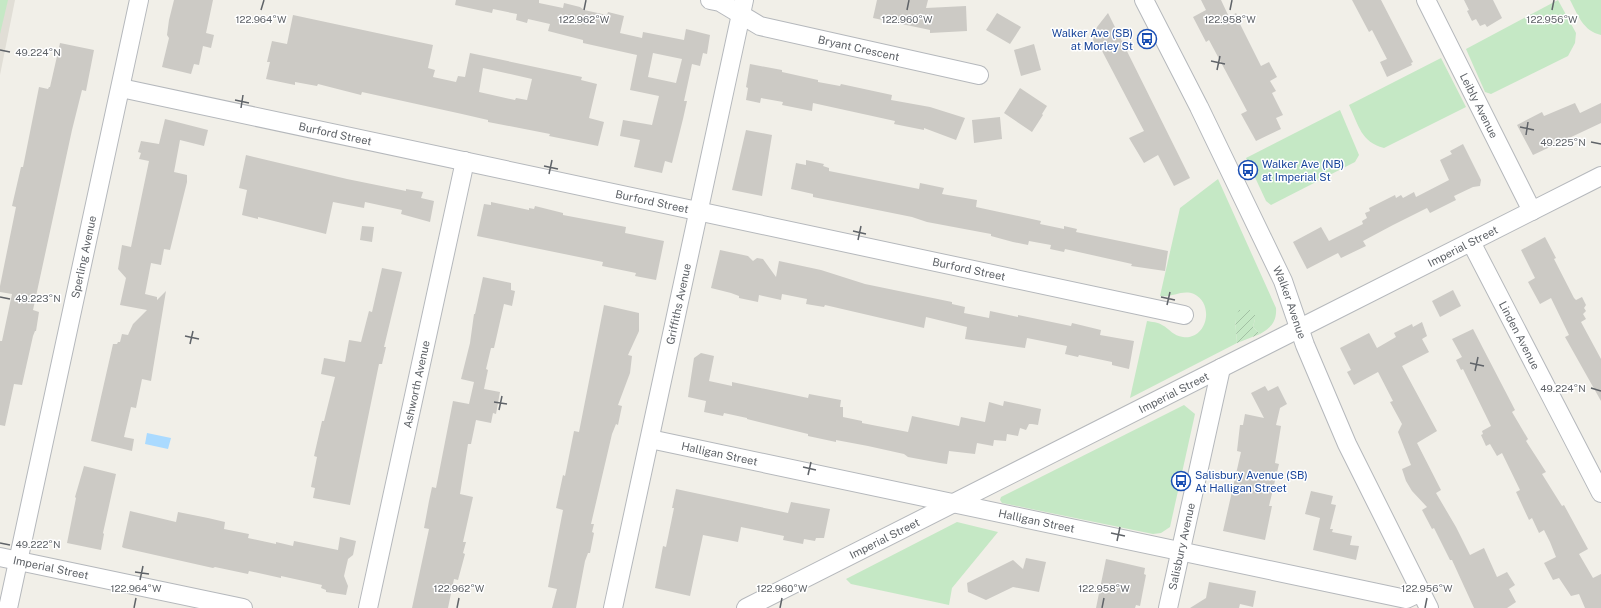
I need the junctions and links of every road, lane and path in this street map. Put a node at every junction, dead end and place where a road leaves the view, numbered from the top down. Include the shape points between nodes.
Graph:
1 (139, 0) edge
2 (710, 0) edge
3 (1144, 0) edge
4 (1426, 0) edge
5 (742, 8) edge
6 (979, 76) dead end
7 (121, 88) junction
8 (465, 161) junction
9 (1601, 176) edge
10 (699, 211) junction
11 (1532, 211) junction
12 (1471, 242) junction
13 (1184, 315) dead end
14 (1299, 330) junction
15 (1221, 368) junction
16 (650, 439) junction
17 (1601, 493) edge
18 (953, 504) junction
19 (1180, 552) junction
20 (0, 557) edge
21 (18, 561) junction
22 (1421, 592) junction
23 (8, 608) edge
24 (243, 608) edge
25 (368, 608) edge
26 (613, 608) edge
27 (746, 608) edge
28 (1168, 608) edge
29 (1429, 608) edge

1 - 7 street, Sperling Avenue
2 - 5 street, Bryant Crescent
3 - 14 street, Walker Avenue via 1283,281
4 - 11 street, Leibly Avenue
5 - 6 street, Bryant Crescent via 760,26
5 - 10 street, Griffiths Avenue
7 - 8 street, Burford Street
7 - 21 street, Sperling Avenue
8 - 10 street, Burford Street
8 - 25 street, Ashworth Avenue
9 - 11 street, Imperial Street
10 - 13 street, Burford Street
10 - 16 street, Griffiths Avenue
11 - 12 street, Imperial Street
12 - 14 street, Imperial Street
12 - 17 street, Linden Avenue
14 - 15 street, Imperial Street
14 - 22 street, Walker Avenue via 1347,444
15 - 18 street, Imperial Street via 1121,421
15 - 19 street, Salisbury Avenue
16 - 18 street, Halligan Street
16 - 26 street, Griffiths Avenue
18 - 19 street, Halligan Street
18 - 27 street, Imperial Street
19 - 22 street, Halligan Street via 1406,599
19 - 28 street, Salisbury Avenue
20 - 21 street, Imperial Street
21 - 23 street, Sperling Avenue
21 - 24 street, Imperial Street
22 - 29 street, Walker Avenue

